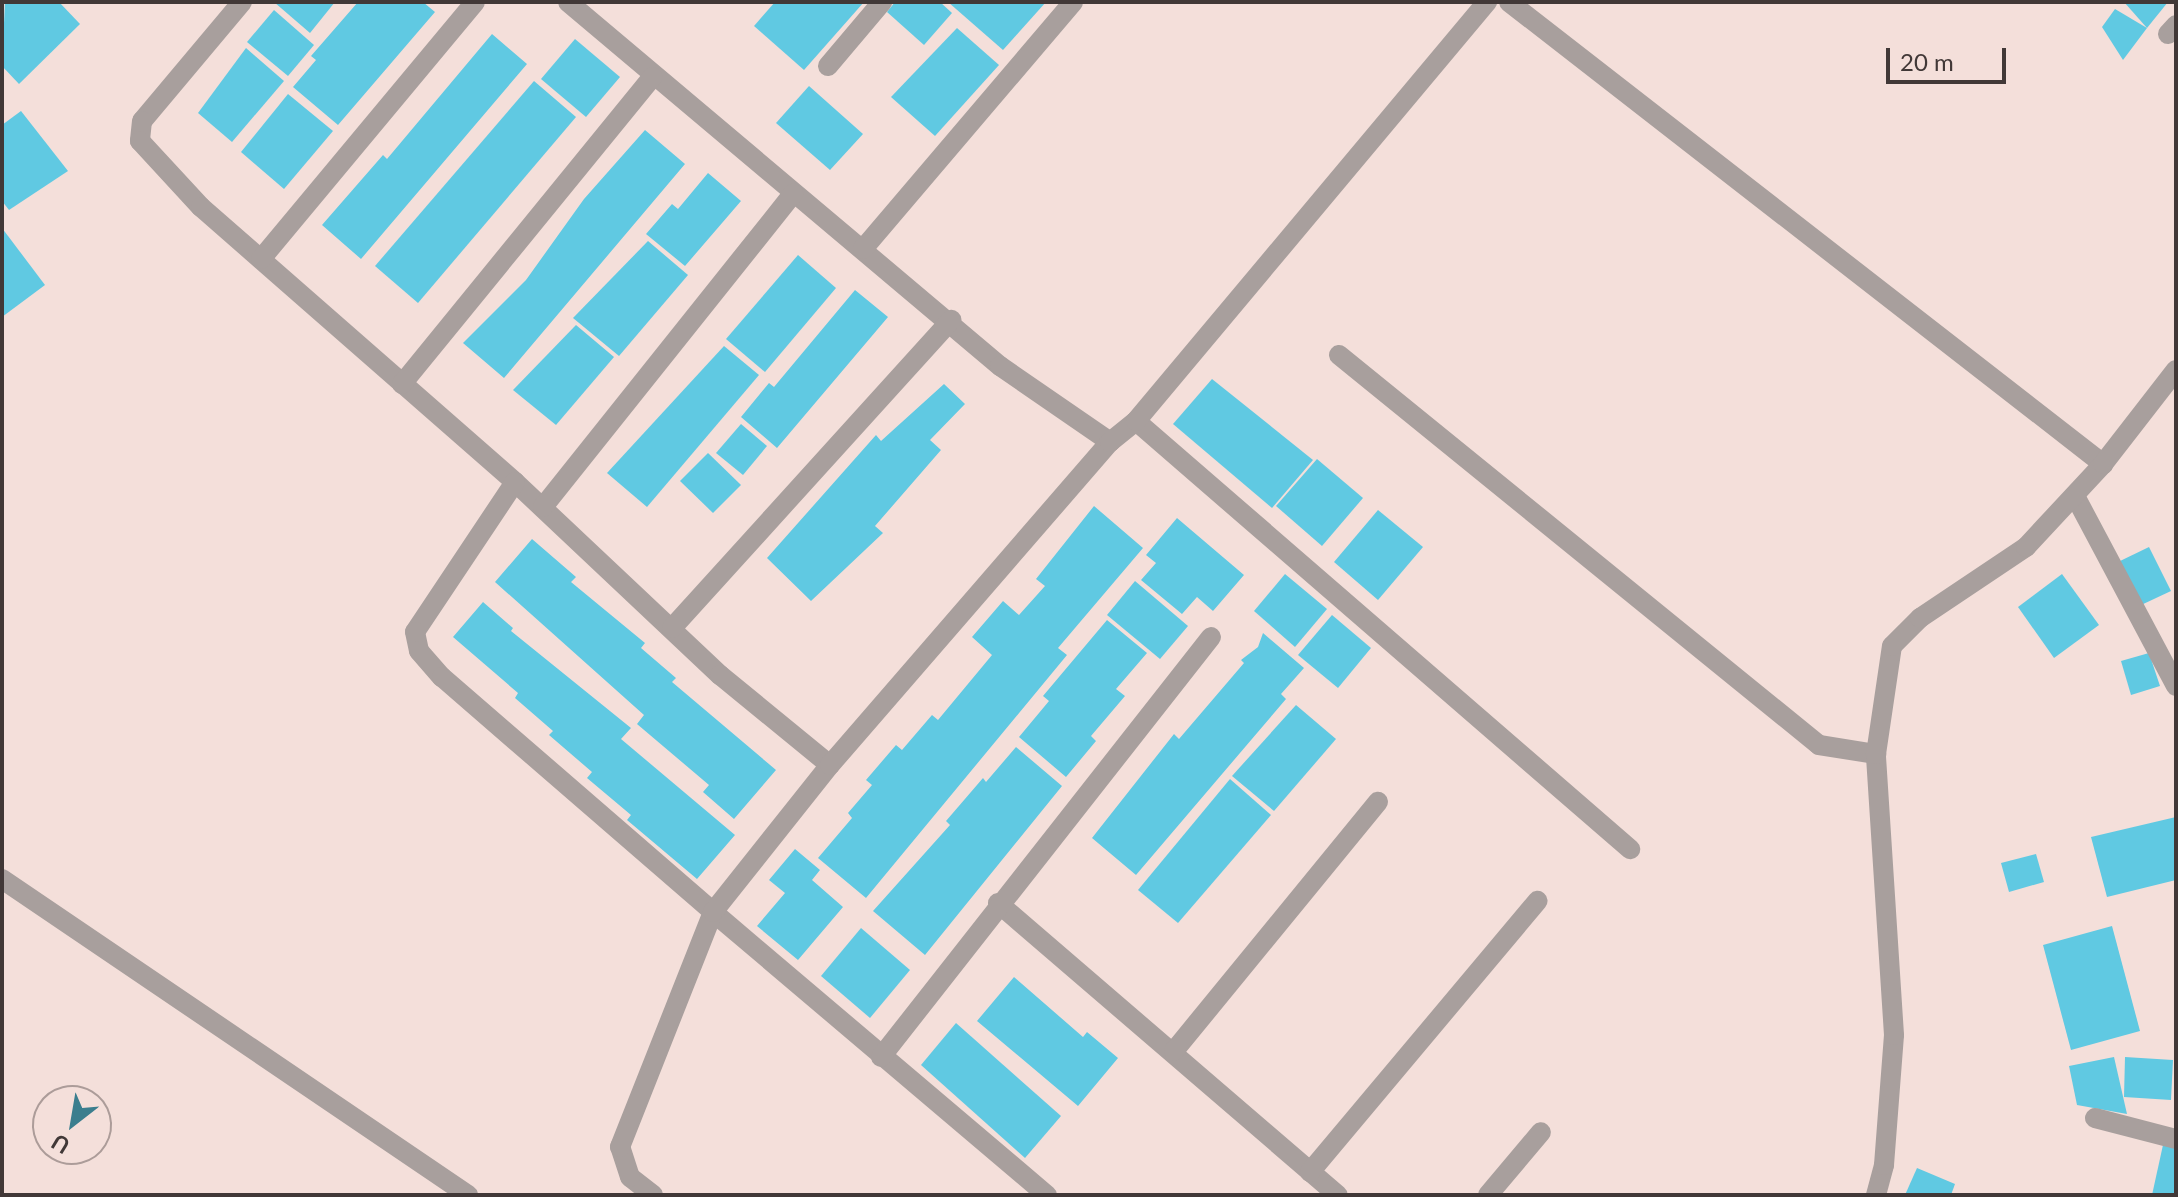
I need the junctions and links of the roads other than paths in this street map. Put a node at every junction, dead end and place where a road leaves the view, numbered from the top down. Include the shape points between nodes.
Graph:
1 (242, 2) edge
2 (475, 2) edge
3 (568, 2) edge
4 (882, 2) edge
5 (1073, 2) edge
6 (1487, 2) edge
7 (1509, 2) edge
8 (828, 66) dead end
9 (652, 77) junction
10 (793, 194) junction
11 (863, 249) junction
12 (261, 259) junction
13 (951, 320) junction
14 (1339, 355) dead end
15 (2176, 370) edge
16 (402, 384) junction
17 (1136, 421) junction
18 (1110, 442) junction
19 (2103, 464) junction
20 (515, 482) junction
21 (2075, 496) junction
22 (543, 507) junction
23 (672, 628) junction
24 (1211, 637) dead end
25 (2176, 686) edge
26 (1876, 754) junction
27 (830, 765) junction
28 (1378, 802) dead end
29 (1630, 849) dead end
30 (2, 879) edge
31 (1537, 901) dead end
32 (998, 903) junction
33 (713, 912) junction
34 (1174, 1051) junction
35 (881, 1057) junction
36 (2095, 1118) dead end
37 (1541, 1132) dead end
38 (2176, 1139) edge
39 (1310, 1172) junction
40 (468, 1195) edge
41 (653, 1195) edge
42 (1047, 1195) edge
43 (1338, 1195) edge
44 (1488, 1195) edge
45 (1876, 1195) edge

1 - 12 street via 142,121 140,141
2 - 12 street
3 - 9 street
4 - 8 street
5 - 11 street
6 - 17 street
7 - 19 street
9 - 10 street
9 - 16 street
10 - 11 street
10 - 22 street
11 - 13 street
12 - 16 street
13 - 18 street via 1000,366
13 - 23 street
14 - 26 street via 1819,745
15 - 19 street
16 - 20 street
17 - 18 street
17 - 29 street
18 - 27 street
19 - 21 street
20 - 22 street
20 - 33 street via 415,632 415,645 442,677
21 - 25 street
21 - 26 street via 2026,547 1920,618 1892,646
22 - 23 street
23 - 27 street via 720,675
24 - 32 street
26 - 45 street via 1894,1035 1884,1165
27 - 33 street
28 - 34 street
30 - 40 street
31 - 39 street
32 - 34 street
32 - 35 street
33 - 35 street
33 - 41 street via 620,1147 630,1177
34 - 39 street
35 - 42 street
36 - 38 street
37 - 44 street
39 - 43 street

